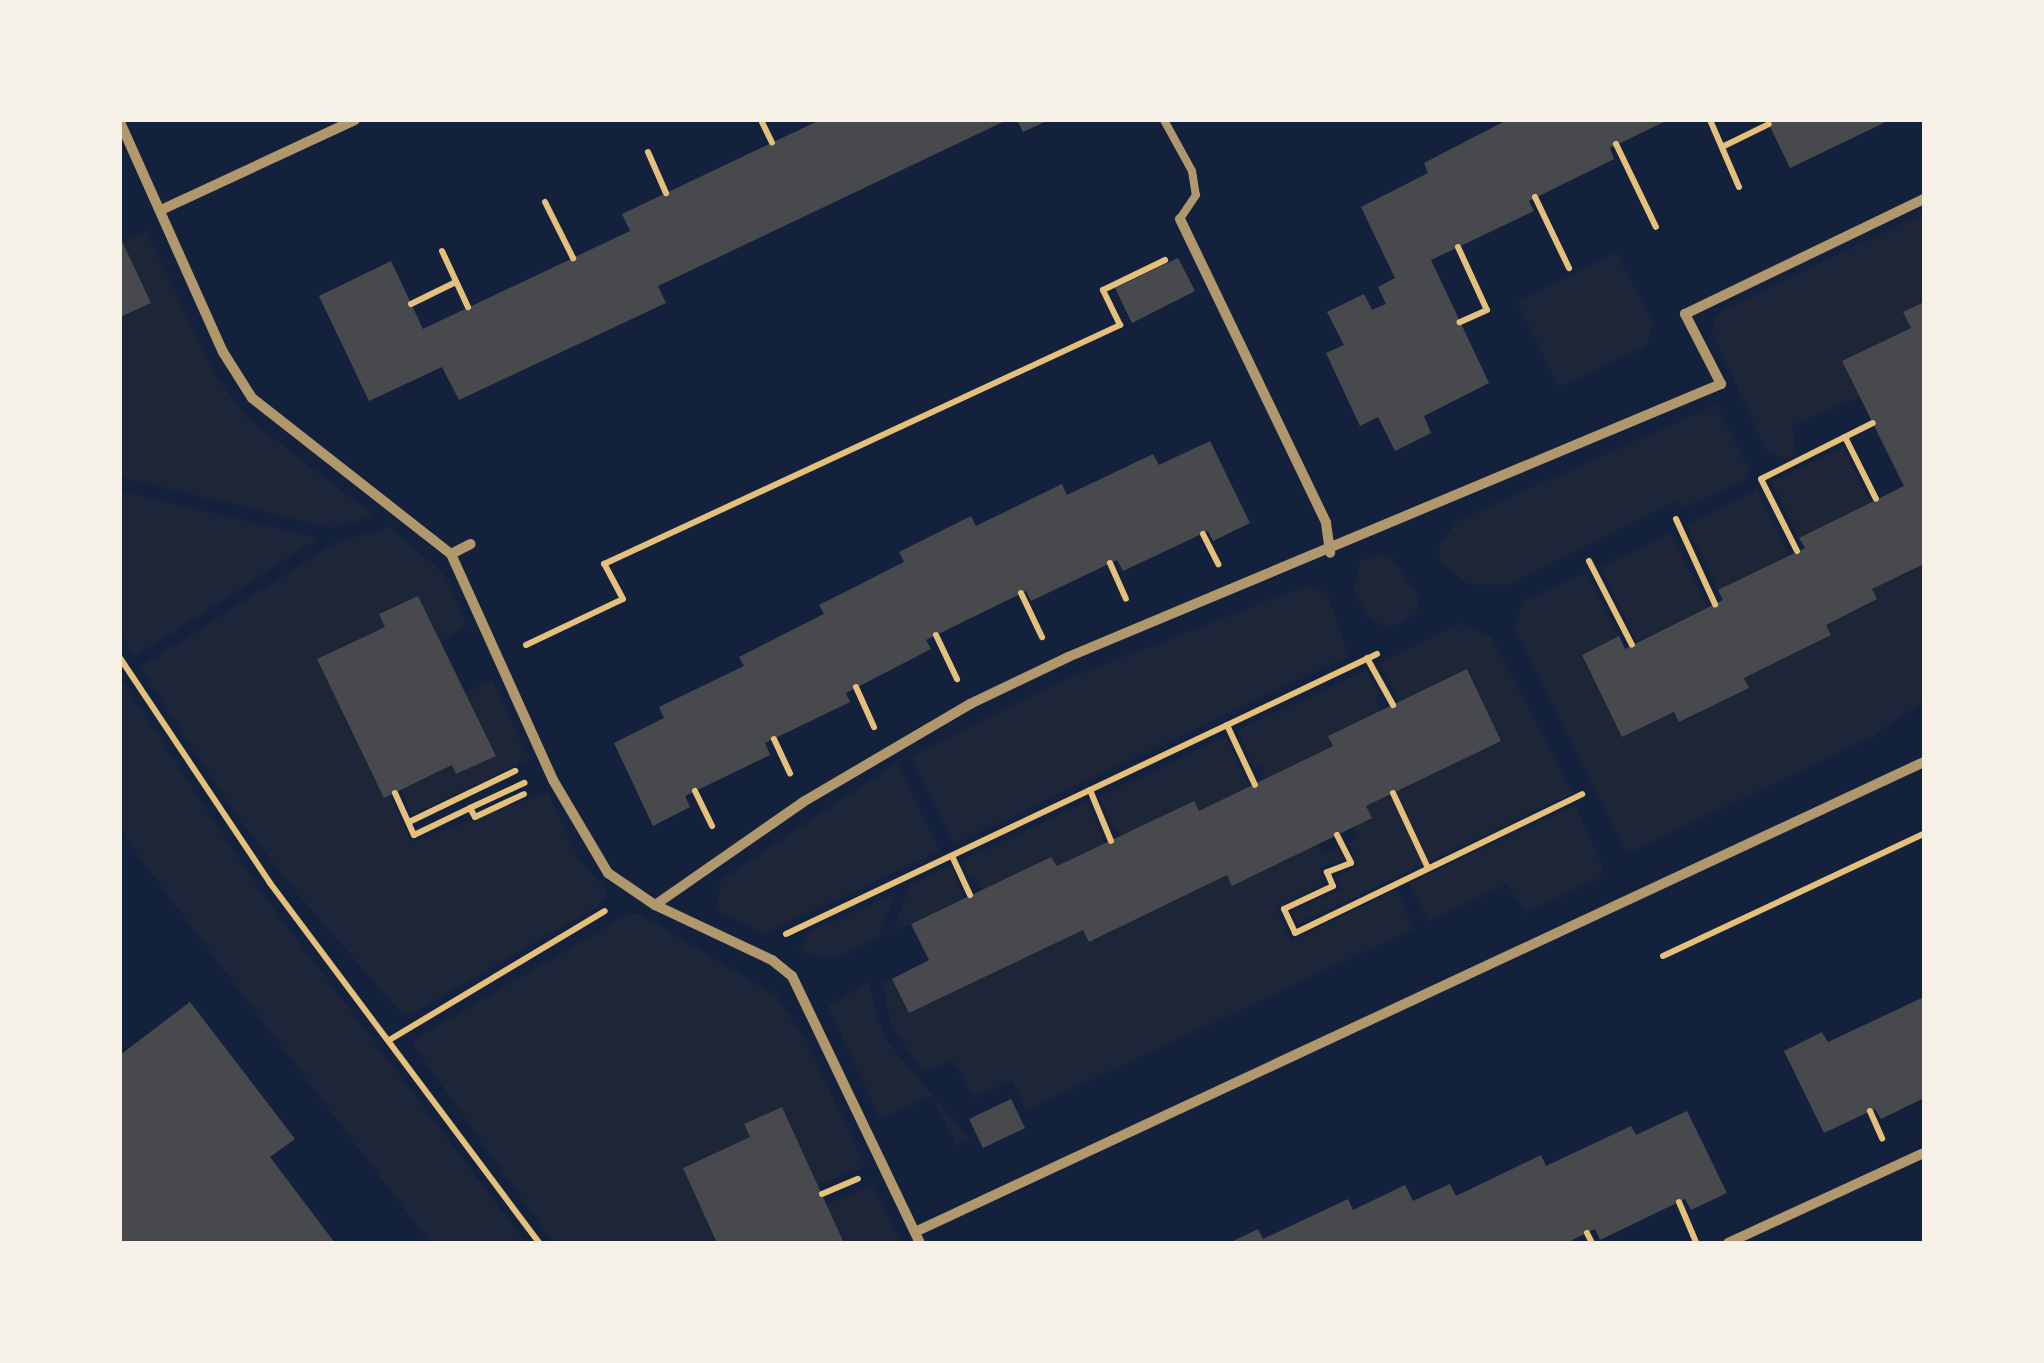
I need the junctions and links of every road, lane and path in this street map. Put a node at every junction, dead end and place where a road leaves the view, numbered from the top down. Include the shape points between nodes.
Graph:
1 (355, 120) edge
2 (760, 120) edge
3 (1164, 120) edge
4 (1710, 120) edge
5 (120, 122) edge
6 (1770, 124) dead end
7 (772, 143) dead end
8 (1616, 144) dead end
9 (1722, 147) junction
10 (648, 152) dead end
11 (1739, 188) dead end
12 (666, 193) dead end
13 (1536, 197) dead end
14 (1924, 199) edge
15 (545, 202) dead end
16 (161, 210) junction
17 (1180, 219) joint
18 (1656, 227) dead end
19 (1194, 246) junction
20 (1458, 247) dead end
21 (442, 251) dead end
22 (573, 258) dead end
23 (1569, 268) dead end
24 (456, 282) junction
25 (411, 304) dead end
26 (468, 307) dead end
27 (1460, 322) dead end
28 (1873, 423) dead end
29 (1845, 437) junction
30 (1876, 499) dead end
31 (1676, 520) dead end
32 (471, 544) dead end
33 (1797, 551) dead end
34 (1330, 553) junction
35 (451, 554) junction
36 (1589, 561) dead end
37 (1021, 593) dead end
38 (1716, 604) dead end
39 (936, 636) dead end
40 (1632, 645) dead end
41 (1377, 654) dead end
42 (120, 658) edge
43 (498, 658) junction
44 (1367, 658) junction
45 (1054, 663) junction
46 (856, 687) dead end
47 (970, 704) junction
48 (1393, 705) dead end
49 (1227, 725) junction
50 (886, 750) junction
51 (1924, 762) edge
52 (553, 780) junction
53 (1255, 785) dead end
54 (1090, 790) junction
55 (395, 793) dead end
56 (1393, 793) dead end
57 (1582, 794) dead end
58 (470, 808) junction
59 (409, 822) junction
60 (1924, 834) edge
61 (1336, 835) dead end
62 (1111, 841) dead end
63 (952, 856) junction
64 (1428, 868) junction
65 (635, 893) junction
66 (970, 896) dead end
67 (655, 905) junction
68 (752, 950) junction
69 (1663, 956) dead end
70 (391, 1038) junction
71 (1924, 1153) edge
72 (1679, 1202) dead end
73 (1587, 1233) dead end
74 (918, 1237) edge
75 (539, 1243) edge
76 (1592, 1243) edge
77 (1696, 1243) edge
78 (1728, 1243) edge

1 - 16 street
2 - 7 path
3 - 17 lane via 1192,171 1196,194
4 - 9 path
5 - 16 street
6 - 9 path
8 - 18 path
9 - 11 path
10 - 12 path
13 - 23 path
14 - 34 street via 1684,314 1721,384
15 - 22 path
16 - 35 street via 223,352 252,398
17 - 19 street
19 - 34 street via 1326,523
19 - 43 path via 1103,290 1120,326 604,564 623,598
20 - 27 path via 1487,310
21 - 24 path
24 - 25 path
24 - 26 path
28 - 29 path
29 - 30 path
29 - 33 path via 1761,479
31 - 38 path
32 - 35 street
34 - 45 street
35 - 43 street
36 - 40 path
37 - 45 path
39 - 47 path
41 - 44 path
42 - 70 path via 270,883
43 - 52 street
44 - 48 path
44 - 49 path
45 - 47 street
46 - 50 path
47 - 50 street
49 - 53 path
49 - 54 path
50 - 67 street
51 - 74 street
52 - 58 path via 474,817
52 - 65 street via 592,855
54 - 62 path
54 - 63 path
55 - 59 path
56 - 64 path
57 - 64 path
58 - 59 path via 414,835
58 - 59 path via 526,782 520,769
60 - 69 path
61 - 64 path via 1350,863 1327,872 1333,886 1284,910 1296,933
63 - 66 path
63 - 68 path
65 - 67 street
65 - 70 path
67 - 68 street
68 - 74 street via 785,969 800,991
70 - 75 path
71 - 78 street
72 - 77 path
73 - 76 path

